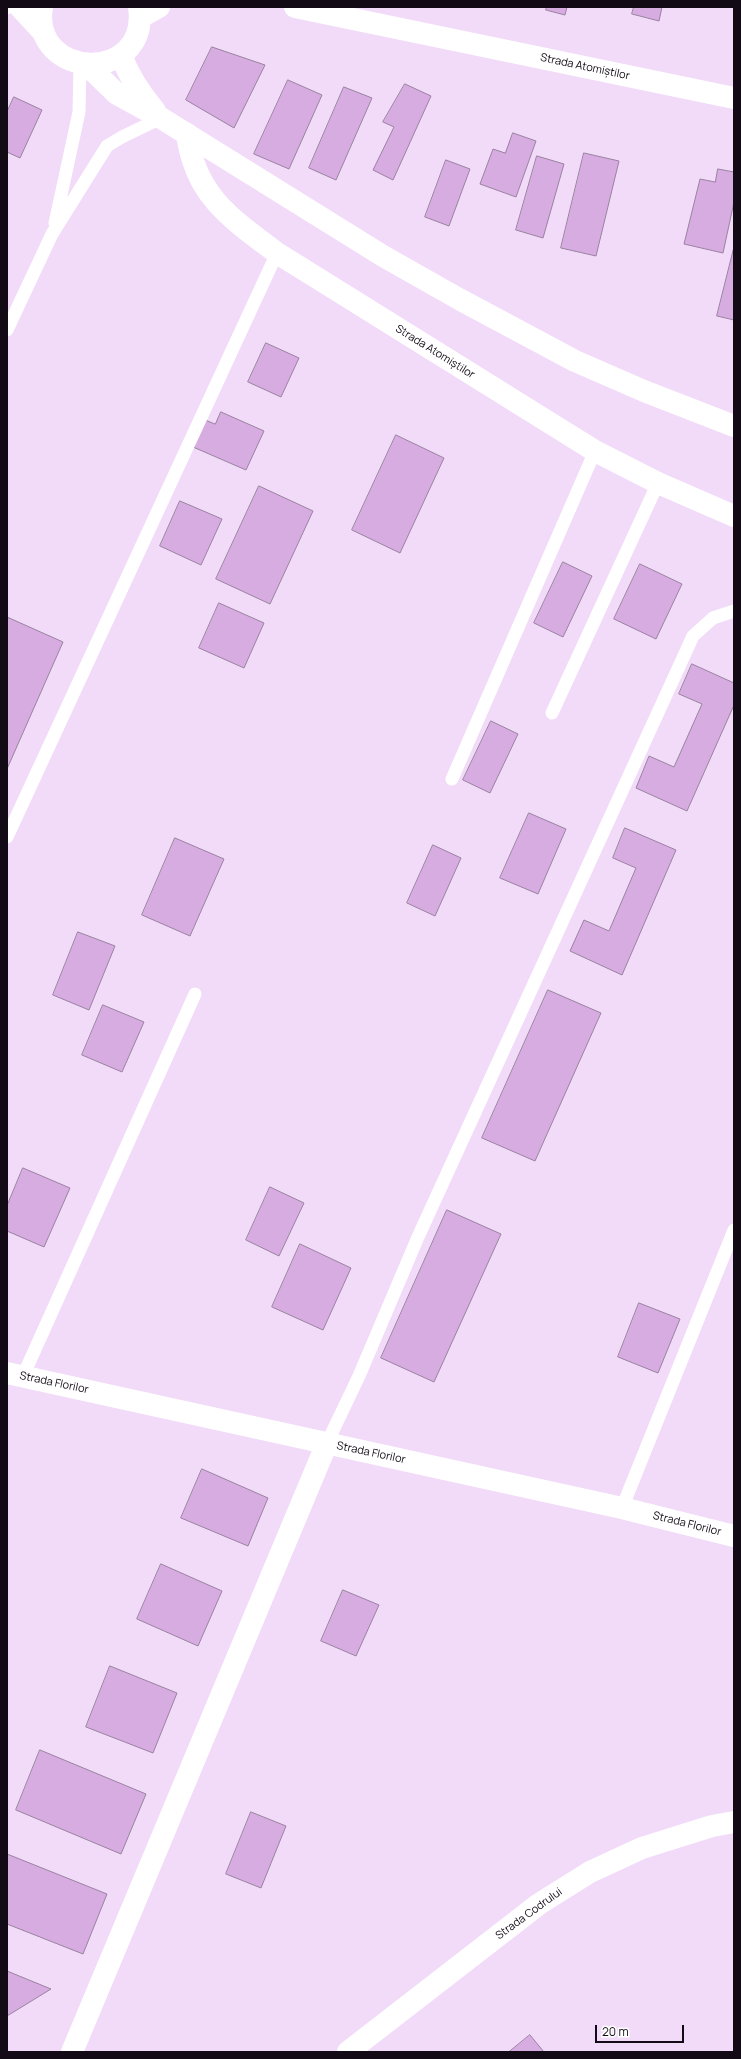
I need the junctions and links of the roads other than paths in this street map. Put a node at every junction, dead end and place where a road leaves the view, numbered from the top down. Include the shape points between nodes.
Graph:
1 (20, 7) edge
2 (42, 7) edge
3 (295, 7) edge
4 (146, 10) edge
5 (44, 33) junction
6 (121, 55) junction
7 (84, 64) junction
8 (734, 98) edge
9 (161, 118) junction
10 (187, 134) junction
11 (52, 234) junction
12 (277, 253) junction
13 (7, 330) edge
14 (734, 426) edge
15 (595, 451) junction
16 (658, 483) junction
17 (734, 516) edge
18 (734, 611) edge
19 (552, 713) dead end
20 (452, 778) dead end
21 (7, 837) edge
22 (195, 994) dead end
23 (734, 1230) edge
24 (15, 1374) edge
25 (327, 1443) junction
26 (622, 1508) junction
27 (734, 1536) edge
28 (734, 1822) edge
29 (72, 2052) edge
30 (348, 2052) edge

1 - 5 street
2 - 5 street
3 - 8 street, Strada Atomiștilor
4 - 6 street via 132,44
5 - 7 street via 53,48 66,58
6 - 7 street via 108,62
6 - 9 street via 139,92
7 - 9 street via 117,94
7 - 11 lane via 79,112 66,180
9 - 10 street
9 - 11 lane via 107,146
10 - 12 street, Strada Atomiștilor via 192,163 210,195 250,233
10 - 14 street via 384,256 520,332 575,361
11 - 13 lane
12 - 15 street, Strada Atomiștilor
12 - 21 lane
15 - 16 street, Strada Atomiștilor
15 - 20 lane
16 - 17 street, Strada Atomiștilor
16 - 19 lane
18 - 25 lane via 713,618 693,636 418,1237 359,1376
22 - 24 lane
23 - 26 lane
24 - 25 street, Strada Florilor
25 - 26 street, Strada Florilor
25 - 29 street
26 - 27 street, Strada Florilor
28 - 30 street, Strada Codrului via 712,1826 642,1848 590,1872 540,1904

